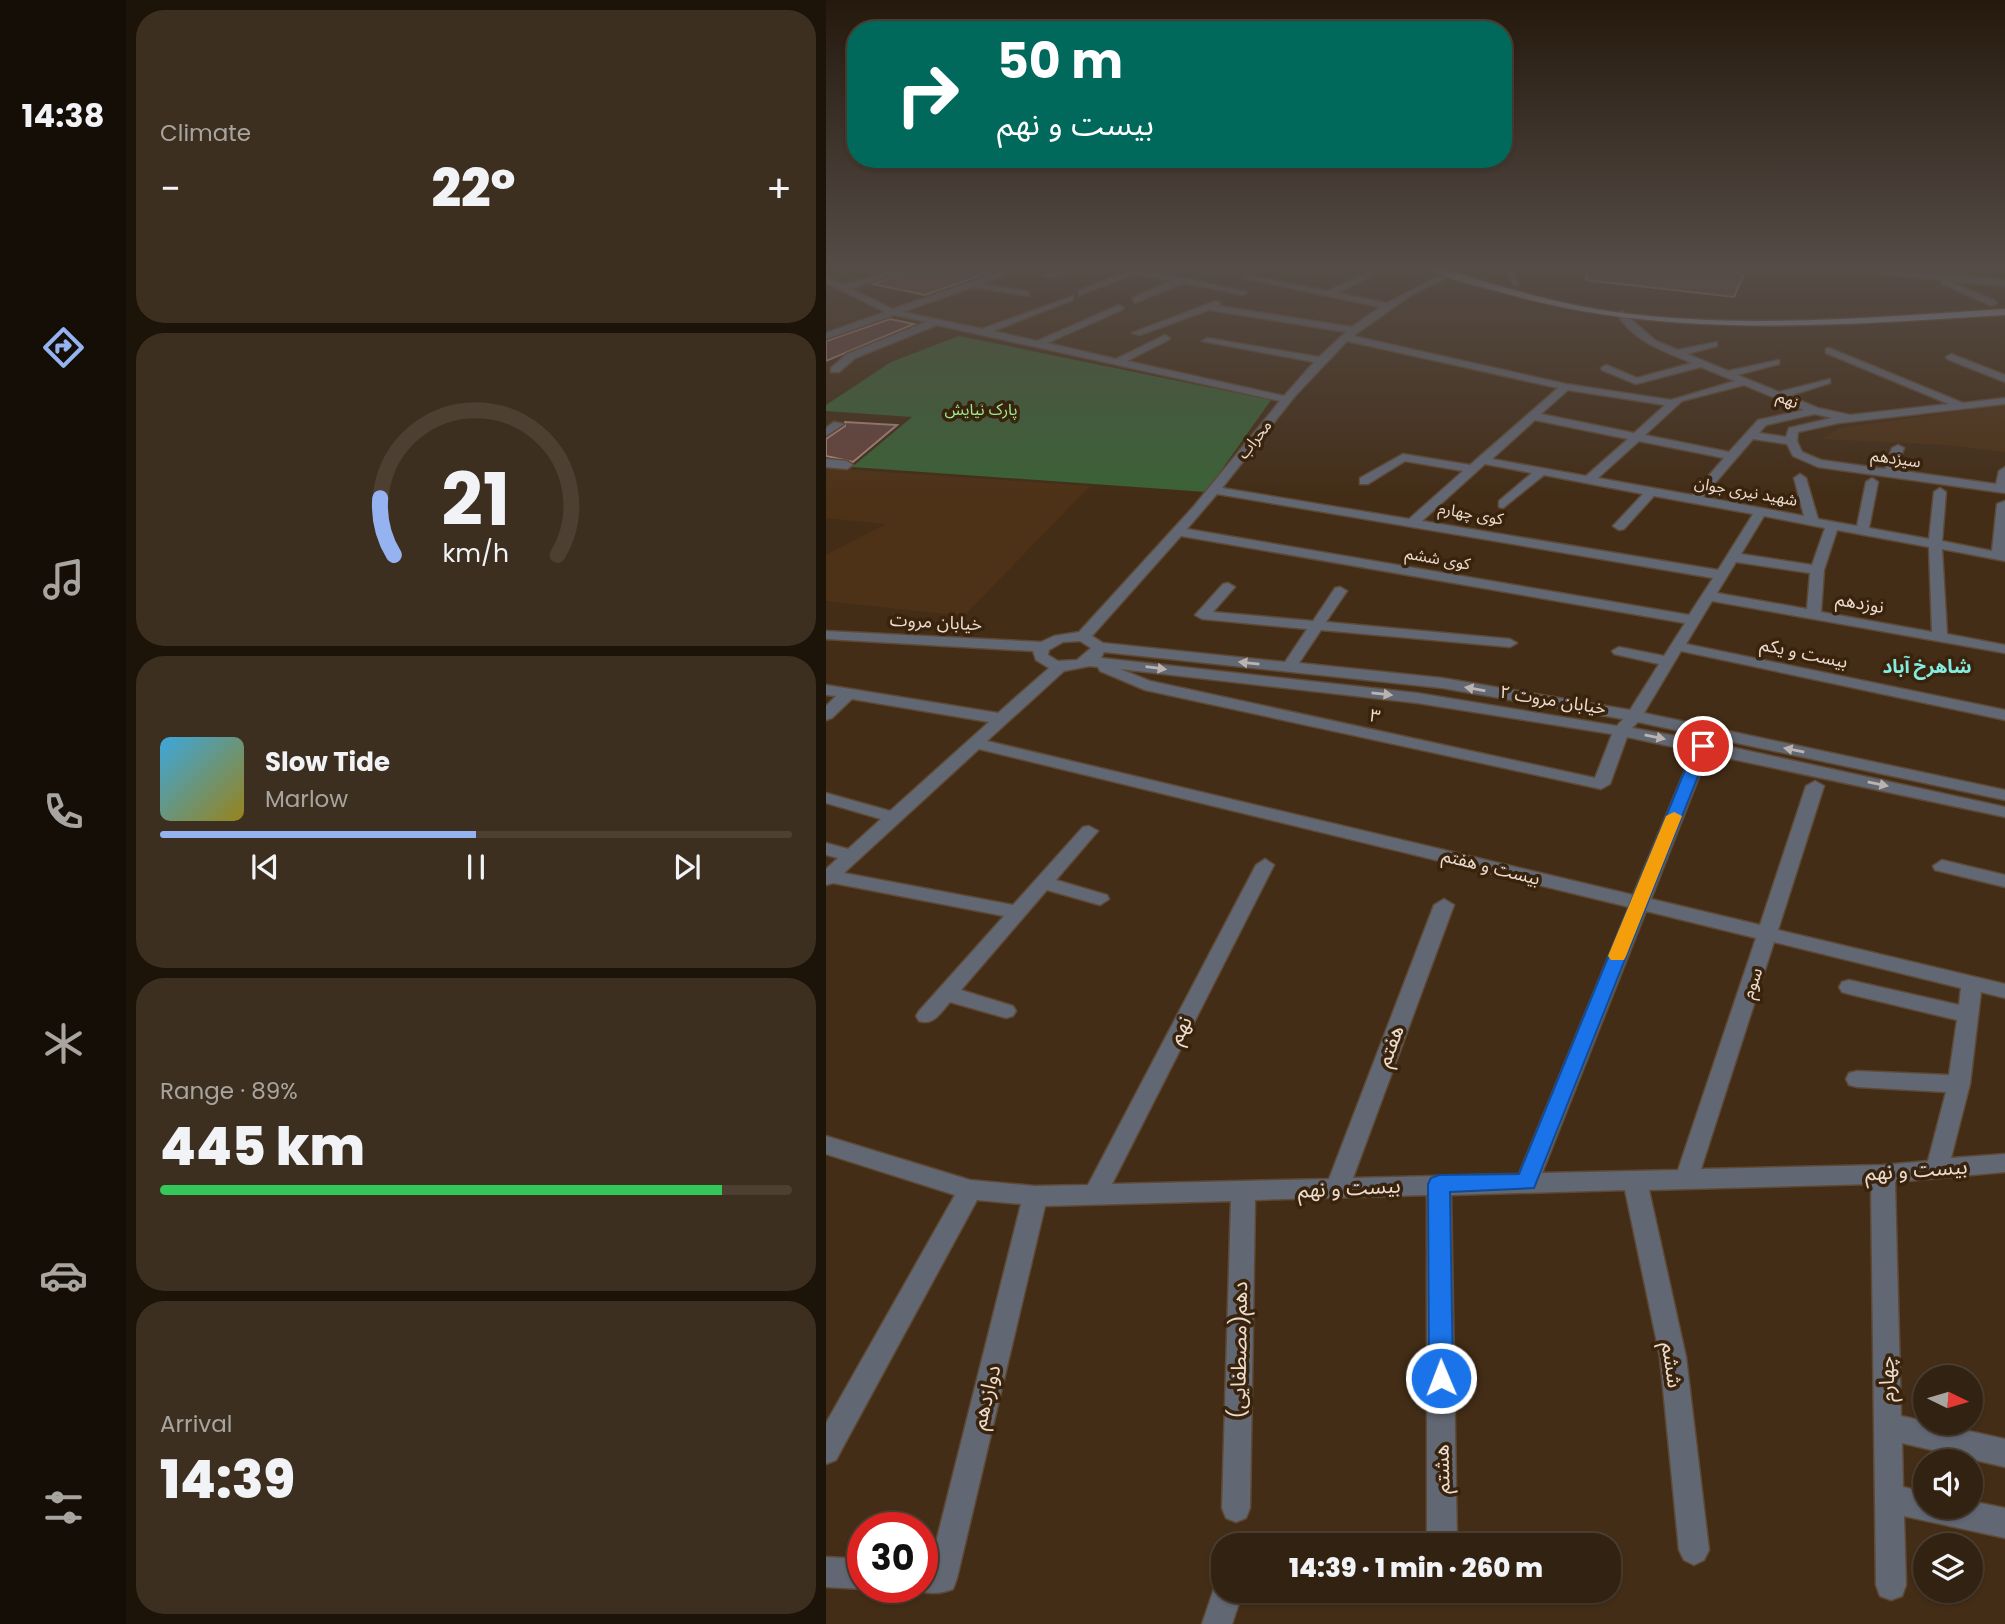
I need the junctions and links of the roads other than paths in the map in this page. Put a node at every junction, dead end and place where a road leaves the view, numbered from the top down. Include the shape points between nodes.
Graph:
1 (882, 344) edge
2 (1038, 344) edge
3 (1153, 344) edge
4 (1223, 344) edge
5 (1337, 344) edge
6 (1388, 344) edge
7 (1659, 344) edge
8 (1714, 344) dead end
9 (1829, 351) dead end
10 (1677, 353) junction
11 (1951, 356) dead end
12 (1319, 360) junction
13 (1117, 362) junction
14 (1775, 362) dead end
15 (1701, 364) junction
16 (1606, 368) dead end
17 (835, 370) dead end
18 (1727, 374) junction
19 (2005, 379) edge
20 (1747, 381) junction
21 (1826, 382) dead end
22 (1566, 387) junction
23 (1781, 395) junction
24 (1285, 399) junction
25 (2005, 401) edge
26 (1672, 404) junction
27 (1964, 406) junction
28 (1815, 411) junction
29 (1533, 416) junction
30 (1847, 418) junction
31 (838, 424) dead end
32 (826, 433) edge
33 (1751, 435) junction
34 (1634, 437) junction
35 (1791, 441) junction
36 (1898, 448) dead end
37 (1731, 456) junction
38 (826, 463) edge
39 (1476, 464) junction
40 (847, 465) dead end
41 (1542, 471) junction
42 (2005, 471) edge
43 (1889, 473) junction
44 (1800, 478) dead end
45 (1590, 480) junction
46 (1364, 481) dead end
47 (1872, 482) dead end
48 (2003, 489) edge
49 (1213, 490) junction
50 (1652, 491) junction
51 (1940, 492) dead end
52 (1695, 499) junction
53 (1503, 504) dead end
54 (2003, 504) dead end
55 (1761, 512) junction
56 (1414, 521) junction
57 (1812, 521) junction
58 (1832, 524) junction
59 (1619, 526) dead end
60 (1862, 530) junction
61 (1176, 531) junction
62 (1934, 544) junction
63 (2001, 556) edge
64 (1732, 557) junction
65 (1817, 570) junction
66 (1722, 575) junction
67 (1228, 587) dead end
68 (1340, 592) dead end
69 (1709, 596) junction
70 (1814, 615) junction
71 (1693, 620) junction
72 (1314, 626) junction
73 (826, 635) edge
74 (1083, 637) junction
75 (1940, 637) junction
76 (1510, 643) dead end
77 (1677, 646) junction
78 (1043, 648) junction
79 (2005, 649) edge
80 (1619, 651) dead end
81 (1094, 654) junction
82 (1668, 661) junction
83 (1060, 666) junction
84 (1289, 667) junction
85 (826, 690) edge
86 (849, 693) junction
87 (826, 715) edge
88 (2005, 715) edge
89 (1634, 716) junction
90 (1003, 719) junction
91 (1622, 731) junction
92 (978, 744) junction
93 (1703, 746) junction
94 (1815, 786) dead end
95 (2005, 795) edge
96 (826, 798) edge
97 (2005, 812) edge
98 (895, 818) junction
99 (1090, 831) dead end
100 (826, 849) edge
101 (853, 856) junction
102 (1265, 865) dead end
103 (1942, 866) dead end
104 (828, 877) edge
105 (2005, 881) edge
106 (1044, 883) junction
107 (1100, 899) dead end
108 (1639, 903) junction
109 (1444, 905) dead end
110 (1018, 912) junction
111 (1768, 934) junction
112 (1972, 983) junction
113 (1849, 988) dead end
114 (2005, 991) edge
115 (946, 993) junction
116 (1006, 1011) dead end
117 (1968, 1014) junction
118 (926, 1016) dead end
119 (1857, 1079) dead end
120 (1959, 1084) junction
121 (826, 1145) edge
122 (2005, 1163) edge
123 (1937, 1169) junction
124 (1882, 1174) junction
125 (1686, 1180) junction
126 (1527, 1182) junction
127 (1635, 1182) junction
128 (1439, 1184) junction
129 (1337, 1188) junction
130 (970, 1190) junction
131 (1243, 1193) junction
132 (1095, 1195) junction
133 (1035, 1196) junction
134 (835, 1413) edge
135 (1887, 1426) junction
136 (826, 1450) edge
137 (2005, 1453) edge
138 (1889, 1498) junction
139 (1913, 1503) edge
140 (1236, 1508) dead end
141 (1983, 1518) edge
142 (2005, 1523) edge
143 (1443, 1533) edge
144 (1693, 1550) dead end
145 (826, 1572) edge
146 (847, 1573) edge
147 (938, 1578) edge
148 (1891, 1585) dead end
149 (1224, 1603) edge
150 (1217, 1624) edge

1 - 17 street via 852,356
2 - 13 street
3 - 13 street
4 - 12 street
5 - 12 street, محراب
6 - 22 street
7 - 10 street, نهم
8 - 10 street
9 - 27 street
10 - 15 street, نهم
11 - 19 street
12 - 24 street, محراب
13 - 24 street
14 - 18 street
15 - 16 street via 1636,381
15 - 18 street, نهم
18 - 20 street, نهم
20 - 23 street, نهم
20 - 26 street
21 - 23 street
22 - 26 street
22 - 29 street
23 - 28 street, نهم
24 - 49 street, محراب
25 - 27 street
26 - 34 street
27 - 30 street
28 - 30 street, نهم
28 - 33 street via 1762,422
29 - 34 street
29 - 39 street
30 - 35 street via 1793,430
31 - 32 street
33 - 35 street
33 - 37 street
34 - 37 street
34 - 45 street
35 - 43 street, سیزدهم via 1797,454 1818,463
36 - 43 street
37 - 52 street
38 - 40 street
39 - 41 street, شهید نیری جوان
39 - 46 street, شهید نیری جوان via 1403,457
39 - 56 street
41 - 45 street, شهید نیری جوان
41 - 53 street
42 - 48 street
43 - 48 street, سیزدهم
44 - 57 street
45 - 50 street, شهید نیری جوان
47 - 60 street
49 - 56 street, کوی چهارم
49 - 61 street, محراب
50 - 52 street, شهید نیری جوان
50 - 59 street
51 - 62 street
52 - 55 street, شهید نیری جوان
54 - 63 street
55 - 57 street, شهید نیری جوان
55 - 64 street
56 - 66 street, کوی چهارم
57 - 58 street, شهید نیری جوان
58 - 60 street, شهید نیری جوان
58 - 65 street
60 - 62 street, شهید نیری جوان
61 - 71 street, کوی ششم
61 - 74 street, محراب
62 - 63 street, شهید نیری جوان
62 - 75 street
64 - 65 street
64 - 66 street
65 - 70 street
66 - 69 street
67 - 72 street via 1202,615
68 - 72 street
69 - 70 street, نوزدهم
69 - 71 street
70 - 75 street, نوزدهم
71 - 77 street
72 - 76 street
72 - 84 street
73 - 78 street, خیابان مروت
74 - 78 street via 1065,638
74 - 81 street
75 - 79 street, نوزدهم
77 - 82 street
77 - 88 street, بیست و یکم
78 - 83 street via 1044,662
80 - 82 street
81 - 83 street
84 -> 81 street, خیابان مروت ۲
81 -> 91 street, خیابان مروت ۲
81 - 91 street, ۳ via 1145,685 1601,784
82 - 89 street
83 - 90 street
89 -> 84 street, خیابان مروت ۲ via 1442,683
85 - 86 street
86 - 87 street
86 - 90 street
89 - 91 street
95 -> 89 street, خیابان مروت ۲
90 - 92 street
91 -> 93 street, خیابان مروت ۲
92 - 98 street
92 - 108 street, بیست و هفتم
93 -> 97 street, خیابان مروت ۲
93 - 108 street
94 - 111 street, سوم
96 - 98 street
98 - 101 street
99 - 106 street
100 - 101 street
101 - 104 street
102 - 132 street, نهم
103 - 105 street
104 - 110 street
106 - 107 street
106 - 110 street
108 - 111 street, بیست و هفتم
108 - 126 street
109 - 129 street, هفتم
110 - 115 street
111 - 112 street, بیست و هفتم
111 - 125 street, سوم
112 - 114 street, بیست و هفتم
112 - 117 street
113 - 117 street
115 - 116 street
115 - 118 street
117 - 120 street
119 - 120 street
120 - 123 street
121 - 130 street, بیست و نهم
122 - 123 street, بیست و نهم
123 - 124 street, بیست و نهم
124 - 125 street, بیست و نهم
124 - 135 street, چهارم
125 - 127 street, بیست و نهم
126 - 127 street, بیست و نهم
126 - 128 street, بیست و نهم
127 - 144 street, ششم via 1673,1357
128 - 129 street, بیست و نهم
128 - 143 street, هشتم
129 - 131 street, بیست و نهم
130 - 133 street, بیست و نهم
130 - 134 street
131 - 132 street, بیست و نهم
131 - 140 street, دهم(مصطفایی)
132 - 133 street, بیست و نهم
133 - 147 street, دوازدهم via 943,1578
134 - 136 street
135 - 137 street
135 - 138 street, چهارم
138 - 139 street
138 - 148 street, چهارم
141 - 142 street
145 - 146 street
149 - 150 street

